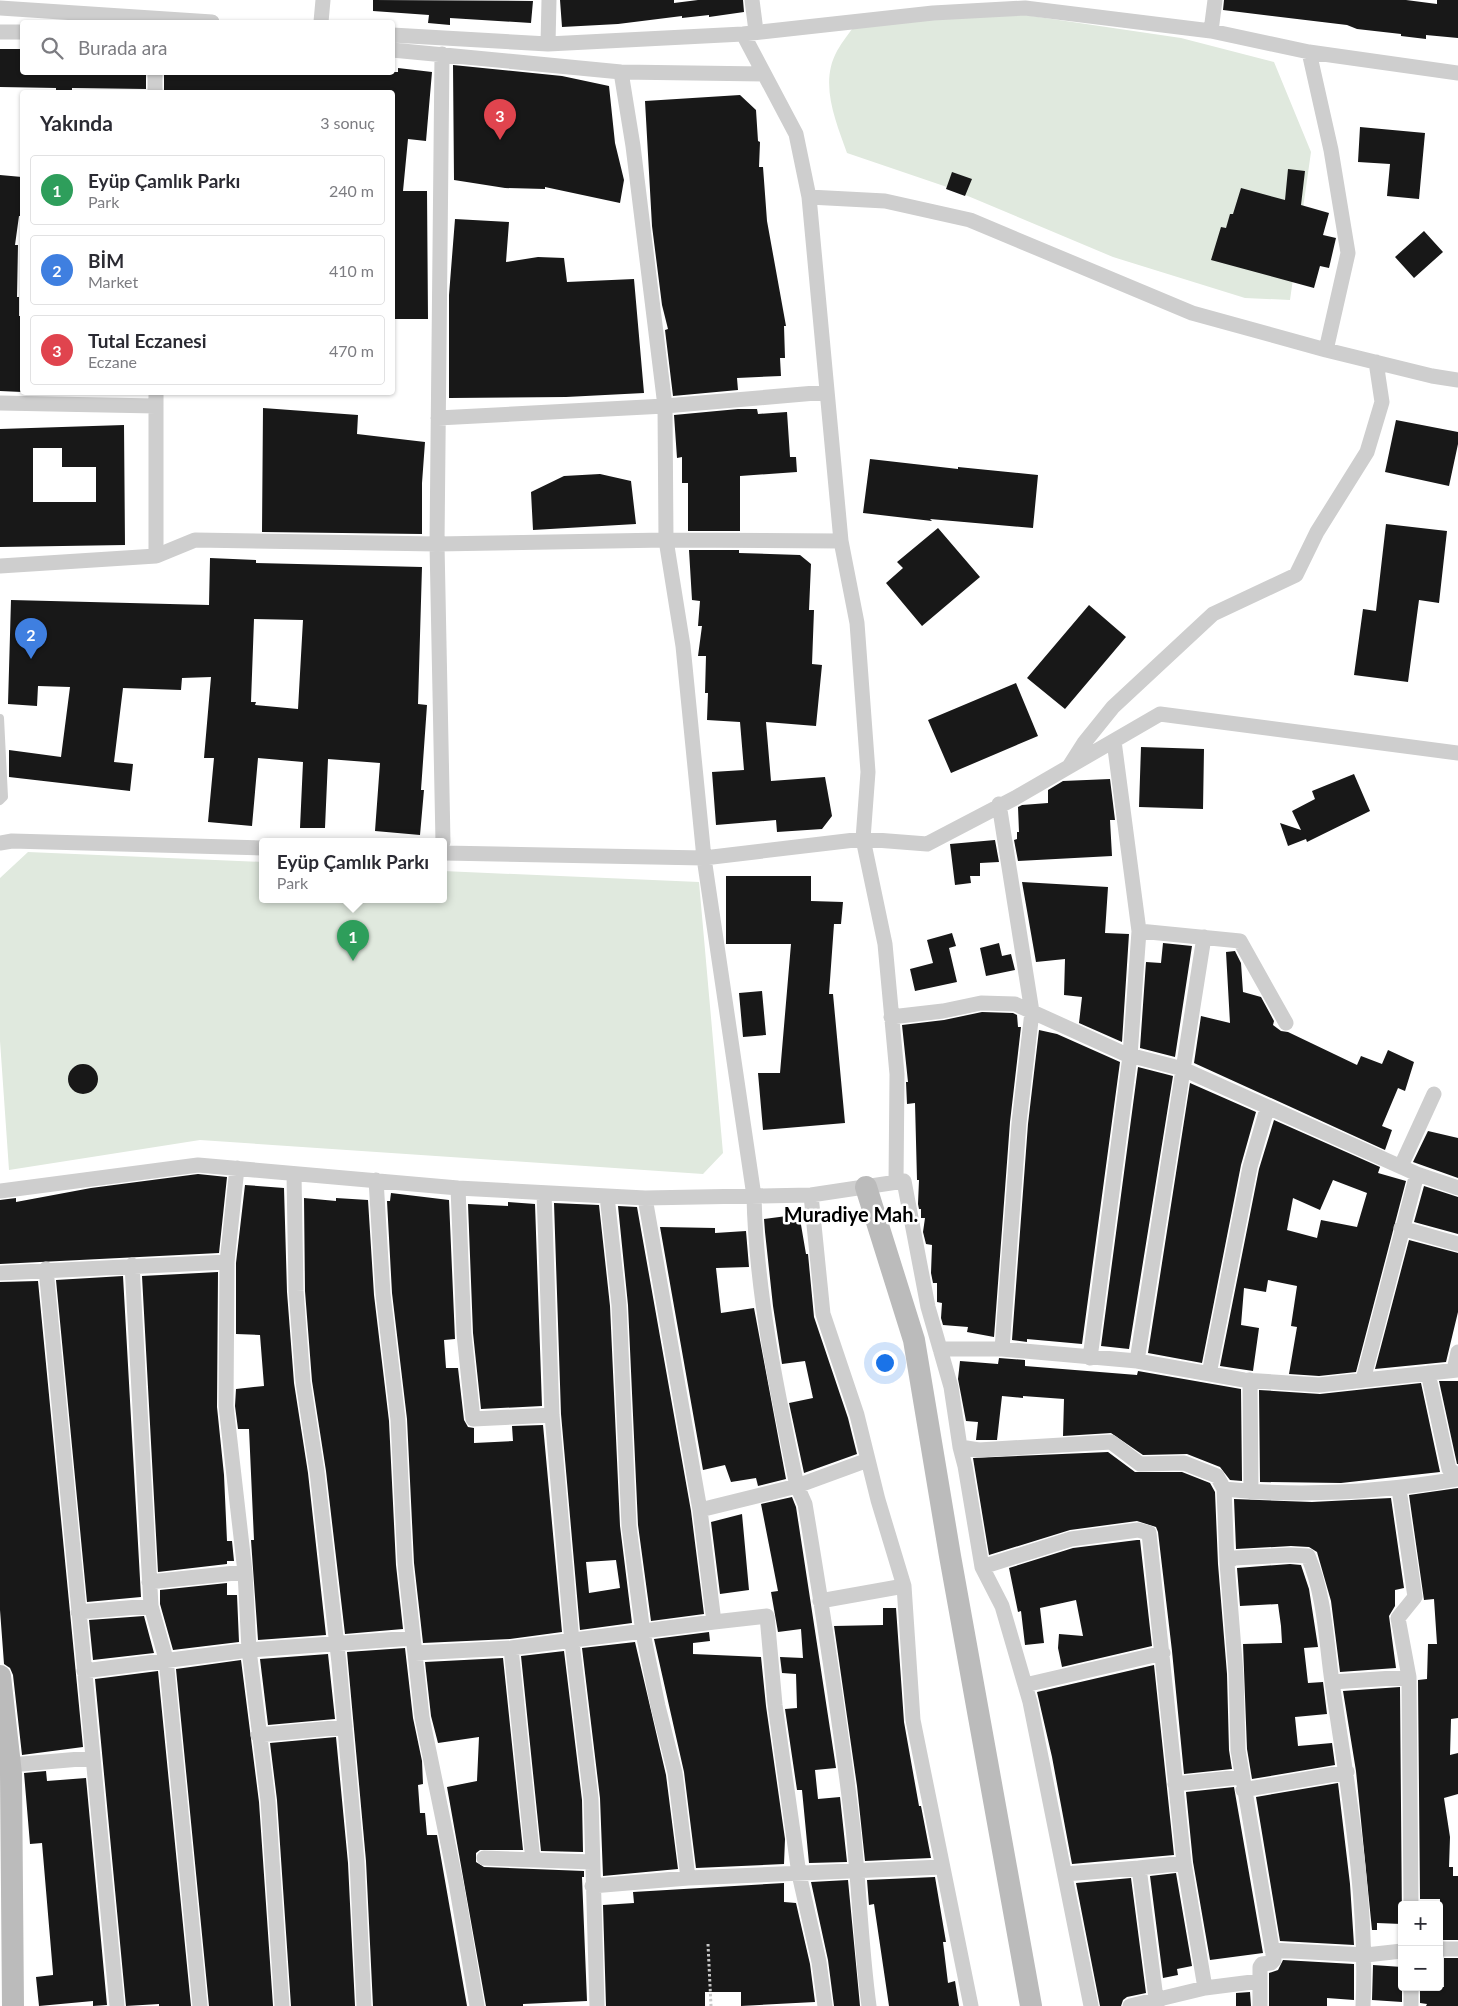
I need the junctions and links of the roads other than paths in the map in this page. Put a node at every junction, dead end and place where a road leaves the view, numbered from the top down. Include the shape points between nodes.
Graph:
1 (323, 0) edge
2 (549, 0) edge
3 (752, 0) edge
4 (1215, 0) edge
5 (1025, 4) edge
6 (933, 6) edge
7 (0, 8) edge
8 (182, 20) edge
9 (321, 20) edge
10 (1211, 30) junction
11 (0, 32) edge
12 (20, 32) edge
13 (749, 32) junction
14 (395, 34) edge
15 (548, 44) junction
16 (395, 50) edge
17 (1309, 52) junction
18 (442, 54) junction
19 (621, 72) junction
20 (1458, 73) edge
21 (764, 74) junction
22 (155, 75) edge
23 (155, 90) edge
24 (809, 197) junction
25 (1326, 350) junction
26 (1376, 362) junction
27 (1458, 380) edge
28 (827, 392) junction
29 (156, 399) edge
30 (0, 403) edge
31 (665, 406) junction
32 (438, 418) junction
33 (666, 540) junction
34 (840, 542) junction
35 (437, 544) junction
36 (156, 556) junction
37 (0, 566) edge
38 (0, 718) edge
39 (1114, 741) junction
40 (1458, 753) edge
41 (1068, 767) junction
42 (0, 801) edge
43 (999, 804) junction
44 (443, 838) edge
45 (863, 839) junction
46 (0, 843) edge
47 (259, 848) edge
48 (447, 853) edge
49 (704, 858) junction
50 (1139, 931) junction
51 (1204, 937) junction
52 (1032, 1012) junction
53 (891, 1017) junction
54 (1286, 1022) dead end
55 (1130, 1056) junction
56 (1183, 1069) junction
57 (1434, 1094) dead end
58 (1267, 1109) junction
59 (1401, 1166) junction
60 (237, 1168) junction
61 (294, 1174) junction
62 (1417, 1174) junction
63 (376, 1180) junction
64 (896, 1182) junction
65 (866, 1187) junction
66 (458, 1188) junction
67 (1458, 1188) edge
68 (0, 1191) edge
69 (544, 1193) junction
70 (811, 1195) junction
71 (607, 1196) junction
72 (754, 1196) junction
73 (645, 1198) junction
74 (1401, 1228) junction
75 (1458, 1244) edge
76 (227, 1262) junction
77 (132, 1265) junction
78 (46, 1269) junction
79 (0, 1273) edge
80 (940, 1349) junction
81 (1002, 1349) junction
82 (1458, 1352) edge
83 (1090, 1358) junction
84 (1137, 1361) junction
85 (1456, 1370) edge
86 (1428, 1373) junction
87 (1209, 1374) junction
88 (1250, 1380) junction
89 (1363, 1380) junction
90 (552, 1415) junction
91 (960, 1447) junction
92 (868, 1460) junction
93 (1458, 1477) edge
94 (797, 1486) junction
95 (1224, 1489) junction
96 (1399, 1489) junction
97 (1251, 1492) junction
98 (700, 1510) junction
99 (1227, 1563) junction
100 (982, 1567) junction
101 (245, 1572) junction
102 (149, 1582) junction
103 (904, 1586) junction
104 (820, 1601) junction
105 (151, 1606) junction
106 (78, 1612) junction
107 (714, 1622) junction
108 (643, 1633) junction
109 (572, 1642) junction
110 (336, 1644) junction
111 (414, 1645) junction
112 (511, 1648) junction
113 (249, 1650) junction
114 (1163, 1653) junction
115 (166, 1659) junction
116 (84, 1671) junction
117 (0, 1676) edge
118 (1408, 1677) junction
119 (1332, 1682) junction
120 (1025, 1685) junction
121 (344, 1727) junction
122 (258, 1735) junction
123 (92, 1758) junction
124 (10, 1765) junction
125 (1347, 1772) junction
126 (1242, 1783) junction
127 (1175, 1784) junction
128 (484, 1858) dead end
129 (532, 1860) junction
130 (592, 1862) junction
131 (1184, 1863) junction
132 (942, 1867) junction
133 (1139, 1868) junction
134 (855, 1871) junction
135 (799, 1874) junction
136 (1065, 1874) junction
137 (688, 1878) junction
138 (592, 1886) junction
139 (1411, 1901) edge
140 (1443, 1949) edge
141 (1458, 1949) edge
142 (1272, 1950) junction
143 (1398, 1951) edge
144 (1366, 1955) junction
145 (1260, 1981) junction
146 (1205, 1988) junction
147 (1411, 1991) edge
148 (1157, 2003) edge
149 (14, 2006) edge
150 (117, 2006) edge
151 (200, 2006) edge
152 (282, 2006) edge
153 (364, 2006) edge
154 (477, 2006) edge
155 (597, 2006) edge
156 (825, 2006) edge
157 (869, 2006) edge
158 (970, 2006) edge
159 (1031, 2006) edge
160 (1091, 2006) edge
161 (1130, 2006) edge
162 (1260, 2006) edge
163 (1363, 2006) edge
164 (1411, 2006) edge

1 - 9 street
2 - 15 street
3 - 13 street
4 - 10 street
5 - 6 street
5 - 10 street
6 - 13 street
7 - 8 street
10 - 17 street
11 - 12 street
13 - 15 street
13 - 21 street
14 - 15 street
16 - 18 street
17 - 20 street
17 - 25 street via 1331,150 1348,253
18 - 19 street
18 - 32 street
19 - 21 street
19 - 31 street
21 - 24 street via 796,134
22 - 23 street
24 - 25 street via 885,201 970,220 1192,313
24 - 28 street
25 - 26 street
26 - 27 street
26 - 41 street via 1382,402 1367,452 1317,532 1296,575 1213,614 1113,707
28 - 31 street
28 - 34 street
29 - 30 street
29 - 36 street
31 - 32 street
31 - 33 street
32 - 35 street
33 - 34 street
33 - 35 street
33 - 49 street via 683,646
34 - 45 street via 858,633 868,772
35 - 36 street via 195,540
35 - 44 street
36 - 37 street
38 - 42 lane via 4,797
39 - 40 street via 1160,714
39 - 41 street
39 - 50 street
41 - 43 street
43 - 45 street via 927,844
43 - 52 street
45 - 49 street
45 - 53 street via 885,944
46 - 47 street
48 - 49 street
49 - 72 street
50 - 51 street
50 - 55 street
51 - 54 street via 1240,941
51 - 56 street
52 - 53 street via 1015,1004 981,1003
52 - 55 street
52 - 81 street via 1018,1132
53 - 64 street via 897,1074
55 - 56 street
55 - 83 street
56 - 58 street
56 - 84 street
57 - 59 street
58 - 59 street
58 - 87 street via 1250,1167
59 - 62 street
60 - 61 street
60 - 68 street via 198,1165
60 - 76 street
61 - 63 street
61 - 110 street via 296,1291 303,1382 317,1472
62 - 67 street
62 - 74 street
63 - 66 street
63 - 111 street
64 - 65 street
64 - 80 street via 904,1181 928,1307
65 - 70 street
65 - 159 street via 914,1340
66 - 69 street
66 - 90 street via 464,1334 473,1419
69 - 71 street
69 - 90 street
70 - 72 street
70 - 92 street via 823,1314 857,1415
71 - 73 street
71 - 108 street via 619,1305 629,1526
72 - 73 street
72 - 94 street via 755,1233 767,1325
73 - 98 street
74 - 75 street
74 - 89 street
76 - 77 street
76 - 101 street via 226,1406
77 - 78 street
77 - 102 street
78 - 79 street
78 - 106 street
80 - 81 street
80 - 91 street via 951,1386
81 - 83 street
82 - 85 street
83 - 84 street
84 - 87 street
85 - 86 street
86 - 89 street
86 - 93 street via 1449,1469
87 - 88 street
88 - 89 street via 1319,1385
88 - 97 street
90 - 109 street
91 - 95 street via 980,1450 1111,1442 1140,1464 1184,1463 1217,1476
91 - 100 street
92 - 94 street
92 - 103 street
93 - 96 street
94 - 98 street
94 - 104 street via 805,1504
95 - 97 street
95 - 99 street
96 - 97 street
96 - 118 street via 1415,1597 1398,1618
98 - 107 street
99 - 119 street via 1234,1558 1308,1556 1319,1595
99 - 126 street via 1233,1612
100 - 114 street via 1071,1539 1138,1530 1149,1533
100 - 120 street via 1002,1606
101 - 102 street
101 - 113 street
102 - 105 street
103 - 104 street
103 - 132 street via 913,1720
104 - 134 street via 853,1829
105 - 106 street
105 - 115 street
106 - 116 street
107 - 108 street
107 - 135 street via 768,1616 775,1705
108 - 109 street
108 - 137 street via 675,1773
109 - 112 street
109 - 130 street via 592,1799
110 - 111 street
110 - 113 street
110 - 121 street
111 - 112 street
111 - 154 street via 422,1718
112 - 129 street
113 - 115 street
113 - 122 street
114 - 120 street
114 - 127 street
115 - 116 street
115 - 151 street
116 - 123 street
117 - 124 street
118 - 119 street
118 - 139 street
119 - 125 street
120 - 136 street via 1043,1757
121 - 122 street
121 - 153 street
122 - 152 street via 268,1801
123 - 124 street
123 - 150 street
124 - 149 street
125 - 126 street
125 - 144 street via 1358,1850
126 - 127 street
126 - 142 street
127 - 131 street
128 - 129 street
129 - 130 street
130 - 138 street
131 - 133 street
131 - 146 street
132 - 134 street
132 - 158 street
133 - 136 street
133 - 148 street
134 - 135 street
134 - 157 street
135 - 137 street
135 - 156 street via 819,1962
136 - 160 street
137 - 138 street
138 - 155 street
140 - 141 street
142 - 144 street
142 - 145 street via 1274,1960 1262,1964
143 - 144 street
144 - 163 street
145 - 146 street
145 - 162 street
146 - 148 street
147 - 164 street
148 - 161 street

